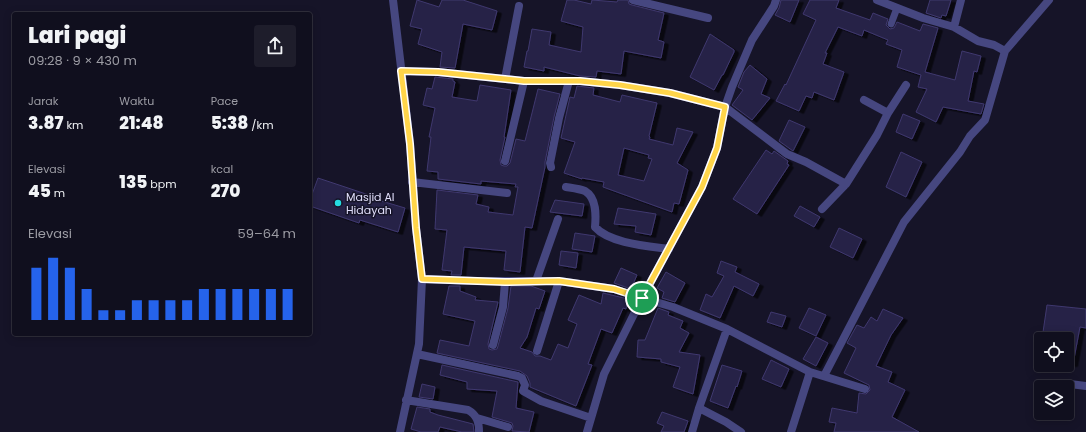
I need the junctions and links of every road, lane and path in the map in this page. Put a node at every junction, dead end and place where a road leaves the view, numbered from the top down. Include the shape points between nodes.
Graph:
1 (393, 0) edge
2 (633, 0) edge
3 (776, 0) edge
4 (877, 0) edge
5 (962, 0) edge
6 (1049, 0) edge
7 (519, 6) dead end
8 (897, 8) junction
9 (708, 18) dead end
10 (891, 24) dead end
11 (954, 27) junction
12 (1005, 51) junction
13 (401, 71) junction
14 (506, 79) junction
15 (524, 81) junction
16 (569, 81) junction
17 (906, 85) dead end
18 (864, 100) dead end
19 (725, 107) junction
20 (888, 114) junction
21 (505, 161) dead end
22 (551, 167) dead end
23 (412, 182) junction
24 (846, 184) junction
25 (566, 187) dead end
26 (507, 193) dead end
27 (822, 208) dead end
28 (558, 219) dead end
29 (669, 249) junction
30 (422, 279) junction
31 (536, 281) junction
32 (559, 281) junction
33 (505, 282) junction
34 (642, 298) junction
35 (727, 329) junction
36 (493, 345) dead end
37 (537, 351) dead end
38 (417, 354) junction
39 (810, 372) junction
40 (824, 376) junction
41 (1074, 384) edge
42 (1086, 386) edge
43 (865, 389) dead end
44 (406, 400) junction
45 (699, 408) junction
46 (477, 418) junction
47 (591, 418) junction
48 (508, 427) dead end
49 (400, 432) edge
50 (479, 432) edge
51 (587, 432) edge
52 (692, 432) edge
53 (741, 432) edge
54 (791, 432) edge

1 - 13 street
2 - 9 street
3 - 19 street via 752,40
4 - 8 street
5 - 11 street
6 - 12 street
7 - 14 street
8 - 10 lane
8 - 11 street
11 - 12 street via 978,41
12 - 40 street via 985,120 904,222
13 - 14 street
13 - 23 street
14 - 15 street
15 - 16 street
15 - 21 street
16 - 19 street via 614,84 656,91
16 - 22 street via 559,118
17 - 20 street
18 - 20 street
19 - 24 street via 787,154
19 - 29 street via 717,148 702,187
20 - 24 street via 878,135
23 - 26 street
23 - 30 street
24 - 27 street
25 - 29 street via 588,193 595,207 595,227 604,235
28 - 31 street
29 - 34 street
30 - 33 street
30 - 38 street
31 - 32 street
31 - 33 street
32 - 34 street via 614,289
32 - 37 street
33 - 36 street via 503,307
34 - 35 street
34 - 47 street via 604,374
35 - 39 street
35 - 45 street
38 - 44 street
38 - 47 street via 518,376 522,378 523,391 541,401
39 - 40 street
39 - 54 street
40 - 43 street
41 - 42 street
44 - 46 street via 468,410
44 - 49 street
45 - 52 street
45 - 53 street
46 - 48 street
46 - 50 street
47 - 51 street

